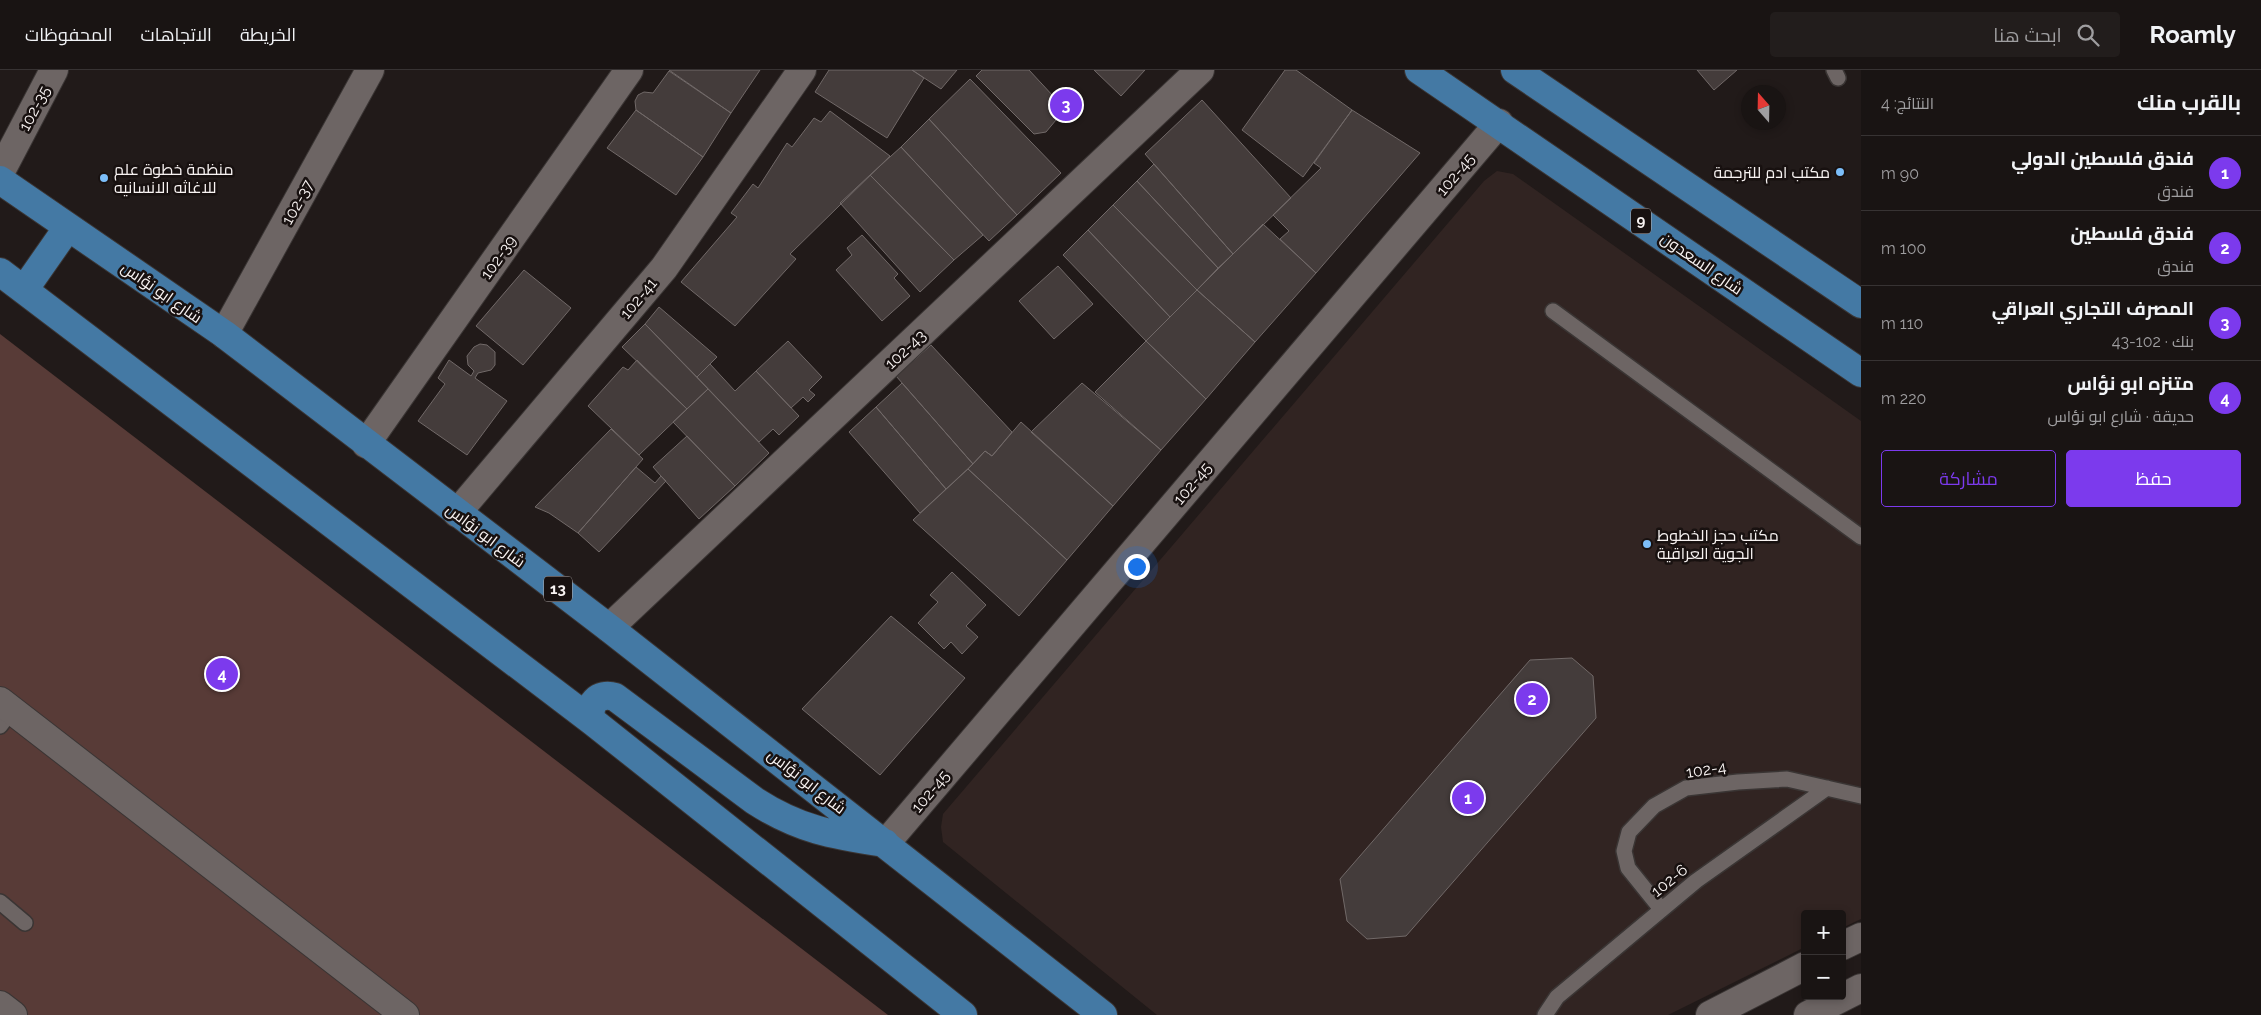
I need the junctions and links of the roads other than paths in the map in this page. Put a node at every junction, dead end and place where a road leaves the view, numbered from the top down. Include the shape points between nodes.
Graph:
1 (54, 70) edge
2 (370, 70) edge
3 (630, 70) edge
4 (802, 70) edge
5 (1200, 70) edge
6 (1419, 70) edge
7 (1530, 74) edge
8 (1498, 123) junction
9 (0, 173) edge
10 (0, 180) edge
11 (68, 227) junction
12 (0, 272) edge
13 (24, 290) junction
14 (1861, 304) edge
15 (1553, 311) dead end
16 (224, 334) junction
17 (1861, 373) edge
18 (366, 444) junction
19 (457, 513) junction
20 (1861, 537) edge
21 (609, 628) junction
22 (4, 712) edge
23 (592, 721) junction
24 (1827, 788) junction
25 (1861, 796) edge
26 (886, 843) junction
27 (0, 902) edge
28 (1661, 909) junction
29 (25, 923) dead end
30 (1861, 937) edge
31 (1846, 944) edge
32 (1801, 968) edge
33 (1861, 988) edge
34 (0, 1005) edge
35 (13, 1015) edge
36 (405, 1015) edge
37 (963, 1015) edge
38 (1103, 1015) edge
39 (1545, 1015) edge
40 (1710, 1015) edge
41 (1808, 1015) edge

1 - 9 street, 102-35
2 - 16 street, 102-37
3 - 18 street, 102-39
4 - 19 street, 102-41 via 664,268
5 - 21 street, 102-43
6 - 8 main road, شارع السعدون / 9
7 - 14 main road
8 - 17 main road, شارع السعدون / 9
8 - 26 street, 102-45
10 - 11 main road, شارع ابو نؤاس / 13
11 - 13 main road
11 - 16 main road, شارع ابو نؤاس / 13
12 - 13 main road
13 - 23 main road
15 - 20 lane
16 - 18 main road, شارع ابو نؤاس / 13
18 - 19 main road, شارع ابو نؤاس / 13
19 - 21 main road, شارع ابو نؤاس / 13
21 - 26 main road, شارع ابو نؤاس / 13
22 - 36 street
23 - 26 main road via 590,707 594,701 607,695 615,697 779,816 806,828
23 - 37 main road
24 - 25 lane, 102-4
24 - 28 lane, 102-6 via 1696,880
24 - 28 lane, 102-4 via 1787,779 1738,782 1686,788 1654,806 1629,832 1624,851 1628,868
26 - 38 main road, شارع ابو نؤاس / 13
27 - 29 lane
28 - 39 lane, 102-6 via 1557,997
30 - 31 street
32 - 40 street
33 - 41 street
34 - 35 street

